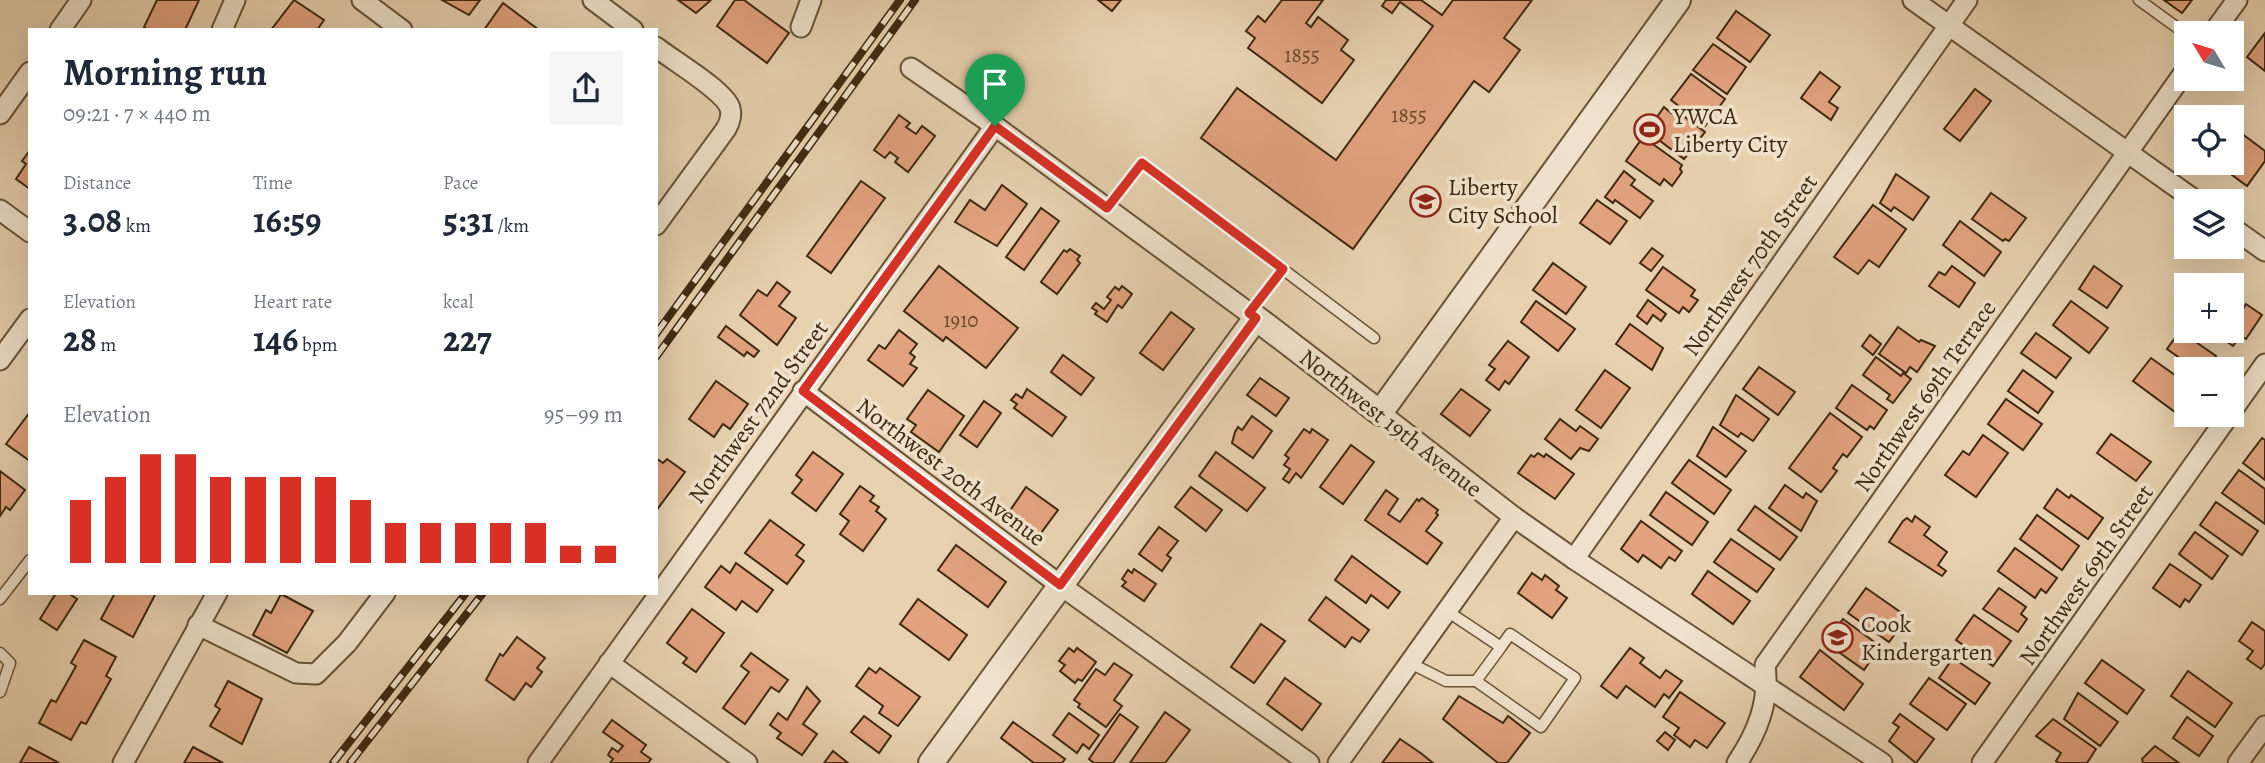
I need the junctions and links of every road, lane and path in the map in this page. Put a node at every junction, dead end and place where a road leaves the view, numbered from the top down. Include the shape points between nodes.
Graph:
1 (81, 0) edge
2 (236, 0) edge
3 (362, 0) edge
4 (593, 0) edge
5 (811, 0) edge
6 (1678, 0) edge
7 (1913, 0) edge
8 (1967, 0) edge
9 (2139, 0) edge
10 (2237, 0) edge
11 (2222, 21) edge
12 (1949, 25) junction
13 (2174, 25) edge
14 (801, 27) dead end
15 (61, 28) edge
16 (223, 28) edge
17 (399, 28) edge
18 (629, 28) edge
19 (658, 48) edge
20 (911, 68) dead end
21 (28, 75) edge
22 (2174, 87) edge
23 (0, 114) edge
24 (995, 126) junction
25 (2127, 152) junction
26 (2179, 189) edge
27 (1107, 208) junction
28 (0, 210) edge
29 (658, 222) edge
30 (28, 231) edge
31 (2244, 236) edge
32 (2265, 251) edge
33 (1283, 269) junction
34 (1252, 316) junction
35 (28, 322) edge
36 (1374, 338) dead end
37 (0, 360) edge
38 (2265, 364) edge
39 (803, 391) junction
40 (2244, 393) edge
41 (1380, 413) junction
42 (2220, 427) edge
43 (1514, 517) junction
44 (1574, 559) junction
45 (28, 563) edge
46 (1060, 585) junction
47 (658, 594) edge
48 (216, 595) edge
49 (383, 595) edge
50 (658, 595) edge
51 (0, 599) edge
52 (1447, 611) junction
53 (198, 625) junction
54 (1501, 647) junction
55 (0, 653) edge
56 (609, 663) junction
57 (1410, 663) junction
58 (1476, 681) junction
59 (1768, 688) junction
60 (0, 692) edge
61 (2265, 726) edge
62 (123, 763) edge
63 (538, 763) edge
64 (747, 763) edge
65 (931, 763) edge
66 (1309, 763) edge
67 (1338, 763) edge
68 (1737, 763) edge
69 (1882, 763) edge
70 (1982, 763) edge
71 (2238, 763) edge

1 - 15 street
2 - 16 street
3 - 17 street
4 - 18 street
5 - 14 street
6 - 41 street
7 - 12 street
8 - 12 street, Northwest 70th Street
9 - 13 lane
10 - 11 street
12 - 25 street
12 - 44 street, Northwest 70th Street
19 - 29 street via 720,95 731,114 726,129
20 - 24 street, Northwest 19th Avenue
21 - 23 street
22 - 25 street, Northwest 69th Terrace
24 - 27 street, Northwest 19th Avenue
24 - 39 street, Northwest 72nd Street
25 - 26 street
25 - 59 street, Northwest 69th Terrace via 1765,665
27 - 33 lane via 1142,163
27 - 34 street, Northwest 19th Avenue
28 - 30 street
31 - 32 street
33 - 34 lane
33 - 36 lane
34 - 41 street, Northwest 19th Avenue
34 - 46 street
35 - 37 street
38 - 40 street, Northwest 69th Street
39 - 46 street, Northwest 20th Avenue
39 - 47 street, Northwest 72nd Street
41 - 43 street, Northwest 19th Avenue
42 - 70 street, Northwest 69th Street
43 - 44 street, Northwest 19th Avenue
43 - 52 street
44 - 59 street, Northwest 19th Avenue
45 - 51 lane
46 - 65 street
46 - 66 street, Northwest 20th Avenue
48 - 53 street
49 - 53 street via 316,674 296,673
50 - 56 street, Northwest 72nd Street
52 - 54 lane
52 - 57 street
53 - 62 street
54 - 58 lane
54 - 58 lane via 1510,634 1576,678 1541,727
55 - 60 lane via 10,663
56 - 63 street, Northwest 72nd Street
56 - 64 street
57 - 58 lane via 1446,681
57 - 67 street
59 - 68 street, Northwest 69th Terrace via 1758,723
59 - 69 street, Northwest 19th Avenue
61 - 71 street

